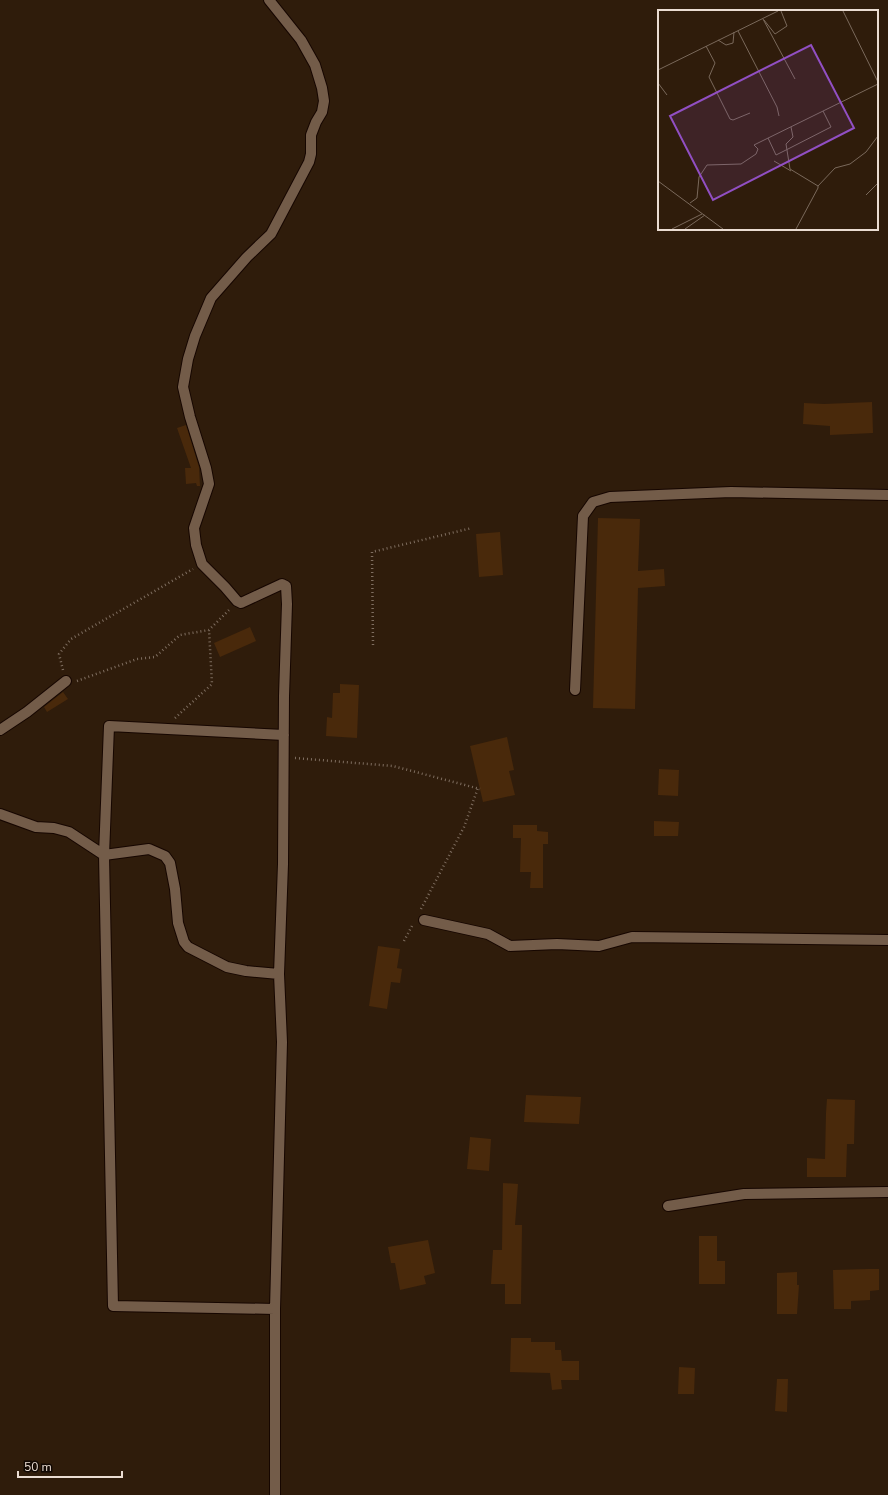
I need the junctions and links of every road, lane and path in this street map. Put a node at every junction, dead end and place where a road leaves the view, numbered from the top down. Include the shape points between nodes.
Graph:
1 (269, 0) edge
2 (888, 495) edge
3 (472, 528) dead end
4 (202, 564) junction
5 (237, 601) junction
6 (209, 630) junction
7 (373, 645) dead end
8 (66, 681) junction
9 (575, 690) dead end
10 (164, 728) junction
11 (0, 730) edge
12 (284, 735) junction
13 (284, 757) junction
14 (0, 814) edge
15 (104, 855) junction
16 (419, 918) junction
17 (888, 940) edge
18 (404, 941) dead end
19 (280, 974) junction
20 (888, 1192) edge
21 (668, 1206) dead end
22 (276, 1308) junction
23 (275, 1495) edge

1 - 4 street via 301,40 315,65 324,101 322,112 311,135 309,162 278,223 271,234 210,298 194,336 182,387 209,484 194,528
2 - 9 street via 731,492 610,497 593,502 583,516
3 - 7 path via 372,552
4 - 5 street
4 - 8 path via 71,639 59,654
5 - 6 path
5 - 12 street via 241,603 282,584 286,586
6 - 8 path via 180,635 155,657 137,659 67,685
6 - 10 path via 212,684
8 - 11 street
10 - 12 street
10 - 15 street via 109,726
12 - 13 street
13 - 16 path via 393,766 479,789 464,827
13 - 19 street
14 - 15 street via 36,827 69,832
15 - 19 street via 149,849 164,856 170,863 176,889 178,924 188,947 227,967
15 - 22 street via 113,1306
16 - 17 street via 488,934 510,946 599,946 632,937
16 - 18 path
19 - 22 street via 282,1042
20 - 21 street via 744,1194
22 - 23 street

